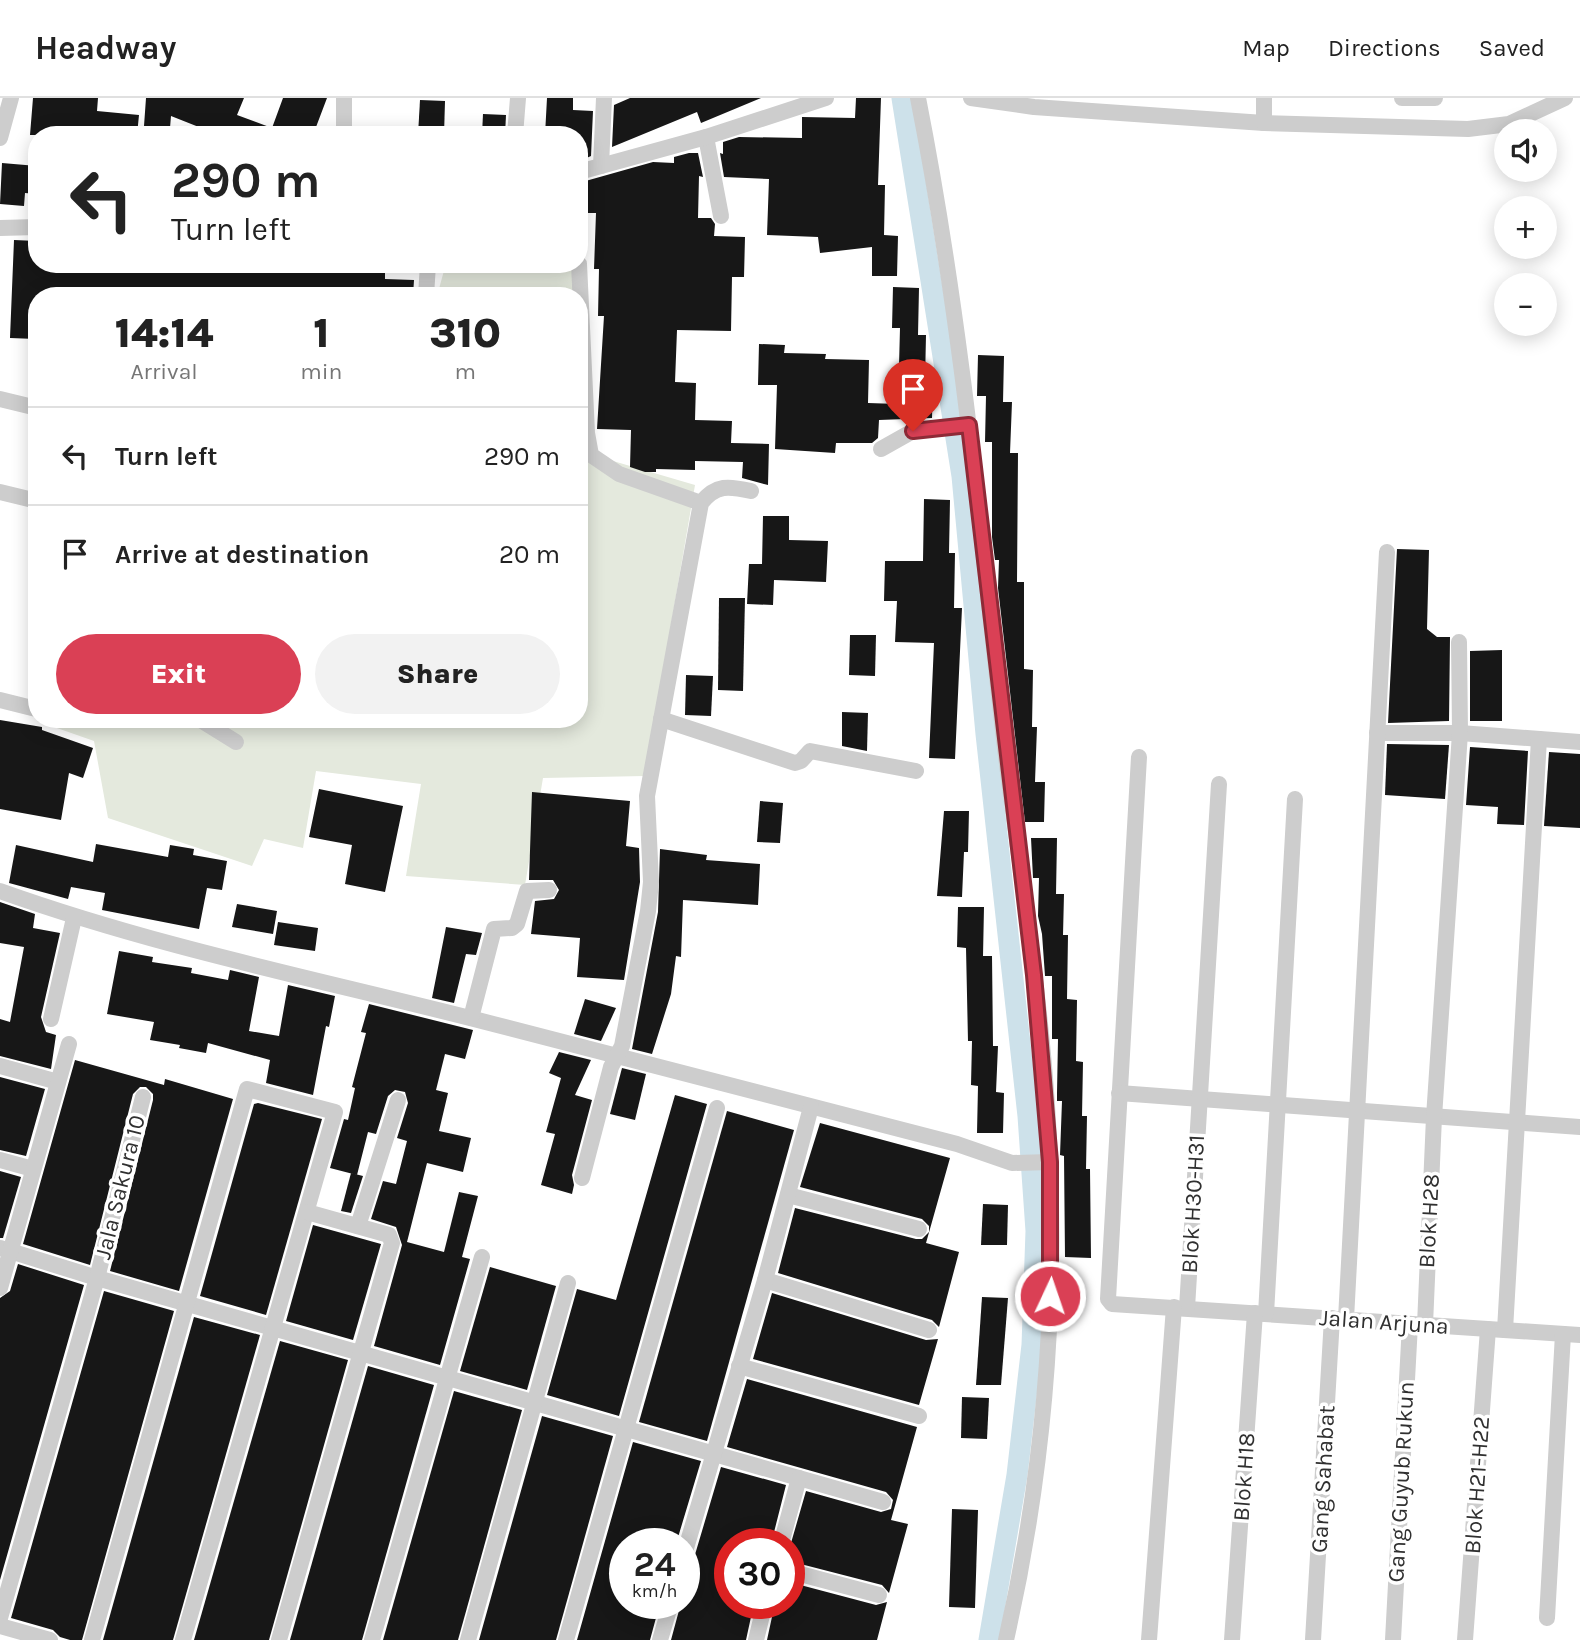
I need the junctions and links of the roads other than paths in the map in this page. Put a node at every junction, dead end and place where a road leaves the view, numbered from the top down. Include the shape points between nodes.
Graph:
1 (11, 98) edge
2 (344, 98) edge
3 (518, 98) edge
4 (604, 98) edge
5 (824, 98) edge
6 (918, 98) edge
7 (971, 98) edge
8 (1264, 98) edge
9 (1402, 98) edge
10 (1435, 98) edge
11 (1565, 98) edge
12 (1057, 102) edge
13 (1264, 122) junction
14 (344, 126) edge
15 (516, 126) edge
16 (706, 137) junction
17 (0, 138) edge
18 (601, 166) junction
19 (588, 170) edge
20 (721, 216) dead end
21 (28, 227) edge
22 (0, 228) edge
23 (0, 399) edge
24 (28, 406) edge
25 (966, 425) junction
26 (588, 438) edge
27 (881, 449) dead end
28 (751, 491) dead end
29 (0, 492) edge
30 (28, 499) edge
31 (701, 503) junction
32 (1387, 552) dead end
33 (1459, 642) dead end
34 (0, 700) edge
35 (28, 707) edge
36 (661, 719) junction
37 (213, 728) edge
38 (1377, 733) junction
39 (1460, 733) junction
40 (1539, 739) junction
41 (236, 742) dead end
42 (1580, 742) edge
43 (1139, 757) dead end
44 (916, 771) dead end
45 (1219, 784) dead end
46 (1295, 799) dead end
47 (549, 890) dead end
48 (0, 891) edge
49 (74, 918) junction
50 (471, 1018) junction
51 (51, 1019) dead end
52 (69, 1044) dead end
53 (617, 1058) junction
54 (0, 1066) edge
55 (58, 1082) junction
56 (1119, 1093) junction
57 (143, 1097) dead end
58 (398, 1100) dead end
59 (1198, 1100) junction
60 (1280, 1106) junction
61 (811, 1107) junction
62 (717, 1108) dead end
63 (1359, 1112) junction
64 (1434, 1117) junction
65 (1517, 1122) junction
66 (1580, 1127) edge
67 (0, 1160) edge
68 (1045, 1162) junction
69 (33, 1169) junction
70 (582, 1178) dead end
71 (788, 1195) junction
72 (307, 1212) junction
73 (358, 1226) junction
74 (919, 1229) dead end
75 (5, 1249) edge
76 (482, 1257) dead end
77 (97, 1278) junction
78 (765, 1280) junction
79 (568, 1283) dead end
80 (0, 1288) edge
81 (187, 1303) junction
82 (1181, 1308) junction
83 (1261, 1313) junction
84 (1339, 1319) junction
85 (1417, 1324) junction
86 (275, 1329) junction
87 (929, 1329) dead end
88 (1488, 1329) junction
89 (1505, 1330) junction
90 (1563, 1334) junction
91 (1580, 1335) edge
92 (360, 1353) junction
93 (739, 1366) junction
94 (446, 1376) junction
95 (535, 1402) junction
96 (919, 1416) dead end
97 (626, 1428) junction
98 (713, 1452) junction
99 (800, 1478) junction
100 (883, 1502) dead end
101 (692, 1528) edge
102 (786, 1528) edge
103 (805, 1575) edge
104 (879, 1595) dead end
105 (0, 1618) edge
106 (1547, 1618) dead end
107 (666, 1619) edge
108 (761, 1619) edge
109 (0, 1626) edge
110 (51, 1640) edge
111 (92, 1640) edge
112 (183, 1640) edge
113 (279, 1640) edge
114 (372, 1640) edge
115 (468, 1640) edge
116 (566, 1640) edge
117 (660, 1640) edge
118 (756, 1640) edge
119 (1006, 1640) edge
120 (1149, 1640) edge
121 (1232, 1640) edge
122 (1313, 1640) edge
123 (1393, 1640) edge
124 (1465, 1640) edge

1 - 17 street
2 - 14 street
3 - 15 street
4 - 18 street
5 - 16 street
6 - 25 street via 942,219
7 - 12 street
8 - 13 street
9 - 10 street
11 - 13 street via 1509,124 1468,129
12 - 13 street
16 - 18 street
16 - 20 street
18 - 19 street
21 - 22 street
23 - 24 street
25 - 27 street via 913,431
25 - 68 street via 1034,975
26 - 31 street via 591,455 619,474
28 - 31 street via 723,486 710,491
29 - 30 street
31 - 36 street
32 - 38 street, Gang Sahabat
33 - 39 street, Blok H28
34 - 35 street
36 - 44 street via 794,763 810,751
36 - 53 street via 647,796 648,911
37 - 41 street
38 - 39 street
38 - 63 street, Gang Sahabat
39 - 40 street
39 - 64 street, Blok H28
40 - 42 street
40 - 65 street
43 - 56 street
45 - 59 street, Blok H30-H31
46 - 60 street, Blok H18
47 - 50 street via 527,891 517,924 494,929
48 - 49 street
49 - 50 street via 301,979
49 - 51 street
50 - 53 street
52 - 55 street
53 - 61 street
53 - 70 street
54 - 55 street
55 - 69 street
56 - 59 street
56 - 82 street, Jalan Arjuna via 1108,1299 1112,1304
57 - 77 street, Jala Sakura 10
58 - 73 street
59 - 60 street
59 - 82 street, Blok H30-H31
60 - 63 street
60 - 83 street, Blok H18
61 - 68 street via 1018,1162
61 - 71 street
62 - 97 street
63 - 64 street
63 - 84 street, Gang Sahabat
64 - 65 street
64 - 85 street, Blok H28
65 - 66 street
65 - 89 street
67 - 69 street
68 - 119 street via 1052,1247 1048,1345 1033,1497
69 - 75 street
71 - 74 street
71 - 78 street
72 - 73 street
72 - 81 street via 335,1112 247,1089
72 - 86 street
73 - 92 street via 392,1239
75 - 77 street
75 - 80 street
76 - 94 street
77 - 81 street
77 - 105 street, Jala Sakura 10
78 - 87 street
78 - 93 street
79 - 95 street
81 - 86 street
81 - 111 street
82 - 83 street, Jalan Arjuna
82 - 120 street, Blok H30-H31
83 - 84 street, Jalan Arjuna
83 - 121 street, Blok H18
84 - 85 street, Jalan Arjuna
84 - 122 street, Gang Sahabat
85 - 88 street, Jalan Arjuna
85 - 123 street, Gang Guyub Rukun
86 - 92 street
86 - 112 street
88 - 89 street, Jalan Arjuna
88 - 124 street, Blok H21-H22
89 - 90 street, Jalan Arjuna
90 - 91 street, Jalan Arjuna
90 - 106 street
92 - 94 street
92 - 113 street
93 - 96 street
93 - 98 street
94 - 95 street
94 - 114 street
95 - 97 street
95 - 115 street
97 - 98 street
97 - 116 street
98 - 99 street
98 - 101 street
99 - 100 street
99 - 102 street
103 - 104 street
107 - 117 street
108 - 118 street
109 - 110 street

